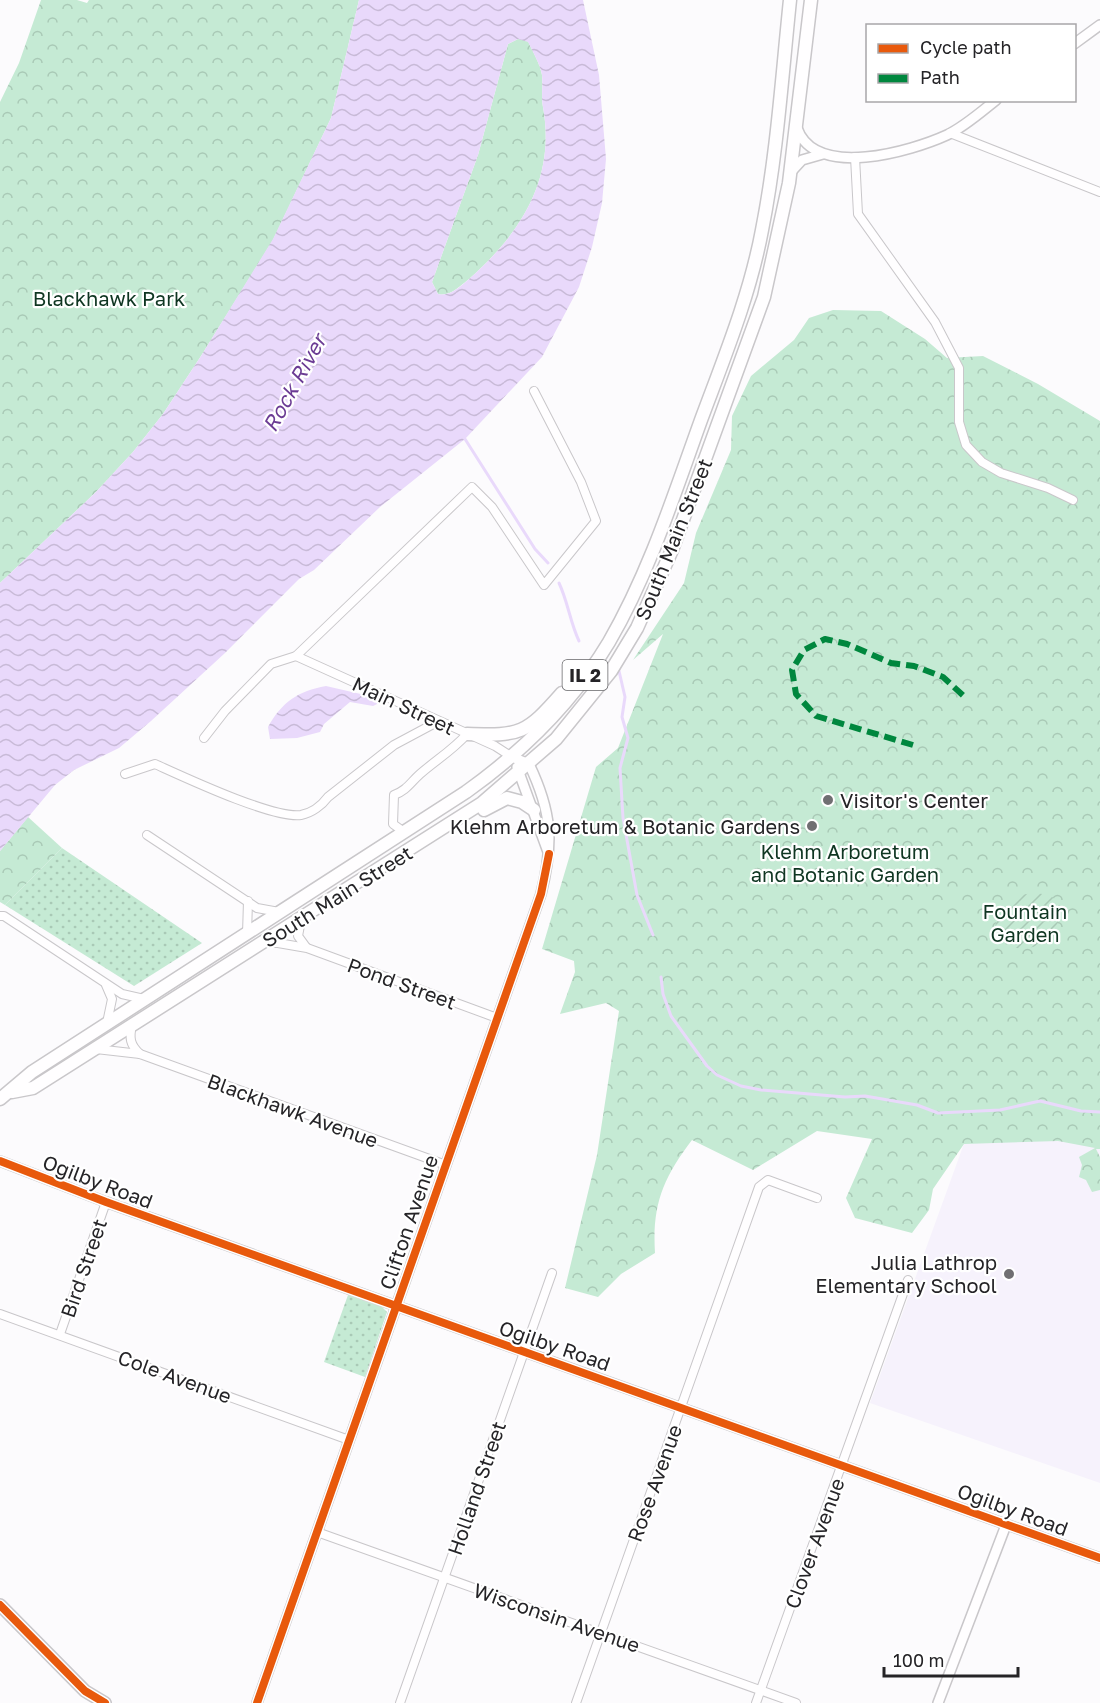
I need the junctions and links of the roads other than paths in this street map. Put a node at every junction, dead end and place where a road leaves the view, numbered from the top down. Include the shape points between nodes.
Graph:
1 (790, 0) edge
2 (811, 0) edge
3 (1100, 25) edge
4 (1076, 43) edge
5 (993, 102) edge
6 (796, 124) junction
7 (950, 133) junction
8 (826, 154) junction
9 (855, 157) junction
10 (790, 174) junction
11 (1100, 192) edge
12 (534, 391) dead end
13 (1073, 500) dead end
14 (634, 592) junction
15 (296, 656) junction
16 (437, 722) junction
17 (467, 734) junction
18 (204, 738) dead end
19 (512, 757) junction
20 (524, 768) junction
21 (125, 774) dead end
22 (534, 810) junction
23 (404, 832) junction
24 (435, 834) junction
25 (147, 835) dead end
26 (549, 854) junction
27 (248, 902) junction
28 (281, 912) junction
29 (2, 916) edge
30 (301, 920) junction
31 (247, 934) junction
32 (263, 944) junction
33 (307, 948) junction
34 (106, 985) junction
35 (145, 999) junction
36 (497, 1018) junction
37 (107, 1024) junction
38 (132, 1025) junction
39 (94, 1049) junction
40 (140, 1054) junction
41 (12, 1092) junction
42 (0, 1100) edge
43 (0, 1161) edge
44 (446, 1165) junction
45 (817, 1198) dead end
46 (106, 1202) junction
47 (552, 1273) dead end
48 (908, 1280) dead end
49 (396, 1306) junction
50 (0, 1314) edge
51 (60, 1334) junction
52 (524, 1352) junction
53 (681, 1406) junction
54 (349, 1440) junction
55 (842, 1465) junction
56 (1006, 1525) junction
57 (317, 1532) junction
58 (1100, 1558) edge
59 (444, 1578) junction
60 (0, 1605) edge
61 (601, 1631) junction
62 (760, 1690) junction
63 (100, 1701) edge
64 (257, 1703) edge
65 (400, 1703) edge
66 (576, 1703) edge
67 (756, 1703) edge
68 (796, 1703) edge
69 (938, 1703) edge

1 - 14 main road, South Main Street / IL 2 via 768,198 754,268 673,496
2 - 6 main road, South Main Street / IL 2
3 - 4 street
5 - 7 street
6 - 8 street via 803,140
6 - 10 main road, South Main Street / IL 2
7 - 9 street via 903,150
7 - 11 street
8 - 9 street
8 - 10 street via 802,160
9 - 13 street via 858,214 935,322 959,368 958,422 966,445 982,462 1001,472
10 - 20 main road, South Main Street / IL 2 via 783,221 750,343 655,591 611,672 556,739
12 - 15 street via 581,482 596,521 544,585 492,507 472,488
14 - 17 main road via 567,686 534,723 504,736
14 - 19 main road, South Main Street / IL 2 via 608,643 580,682
15 - 16 street, Main Street
15 - 18 street via 271,663
16 - 17 street, Main Street
16 - 21 street via 394,745 328,797 321,807 301,815 264,808 155,764
17 - 19 street, Main Street
17 - 23 street via 453,750 418,775 406,791 394,795 393,824
19 - 20 street, Clifton Avenue
19 - 23 main road, South Main Street / IL 2
20 - 22 street, Clifton Avenue
20 - 24 main road, South Main Street / IL 2 via 482,803
20 - 26 street, Clifton Avenue via 537,781 550,829
22 - 24 main road via 507,798 451,831
22 - 26 street, Clifton Avenue
23 - 28 main road, South Main Street / IL 2
24 - 30 main road, South Main Street / IL 2
25 - 27 street
26 - 36 street, Clifton Avenue via 541,894
27 - 28 street via 264,911
27 - 31 street
28 - 31 main road, South Main Street / IL 2
29 - 34 street
30 - 32 main road, South Main Street / IL 2
30 - 33 street via 298,936
31 - 35 main road, South Main Street / IL 2
32 - 33 street, Pond Street
32 - 38 main road, South Main Street / IL 2
33 - 36 street, Pond Street
34 - 35 street via 126,996
34 - 37 street via 112,999
35 - 37 main road, South Main Street / IL 2
36 - 44 street, Clifton Avenue
37 - 41 main road, South Main Street / IL 2 via 32,1072
38 - 39 main road, South Main Street / IL 2
38 - 40 street via 132,1047
39 - 40 street, Blackhawk Avenue
39 - 41 main road, South Main Street / IL 2 via 33,1088
40 - 44 street, Blackhawk Avenue
41 - 42 main road, South Main Street / IL 2
43 - 46 street, Ogilby Road
44 - 49 street, Clifton Avenue
45 - 53 street, Rose Avenue via 768,1180 759,1187
46 - 49 street, Ogilby Road
46 - 51 street, Bird Street
47 - 52 street, Holland Street
48 - 55 street, Clover Avenue
49 - 52 street, Ogilby Road
49 - 54 street, Clifton Avenue
50 - 51 street, Cole Avenue
51 - 54 street, Cole Avenue
52 - 53 street, Ogilby Road
52 - 59 street, Holland Street
53 - 55 street, Ogilby Road
53 - 61 street, Rose Avenue
54 - 57 street, Clifton Avenue
55 - 56 street, Ogilby Road
55 - 62 street, Clover Avenue
56 - 58 street, Ogilby Road
56 - 69 street
57 - 59 street, Wisconsin Avenue
57 - 64 street, Clifton Avenue
59 - 61 street, Wisconsin Avenue
59 - 65 street, Holland Street
60 - 63 main road
61 - 62 street, Wisconsin Avenue
61 - 66 street, Rose Avenue
62 - 67 street, Clover Avenue
62 - 68 street, Wisconsin Avenue

